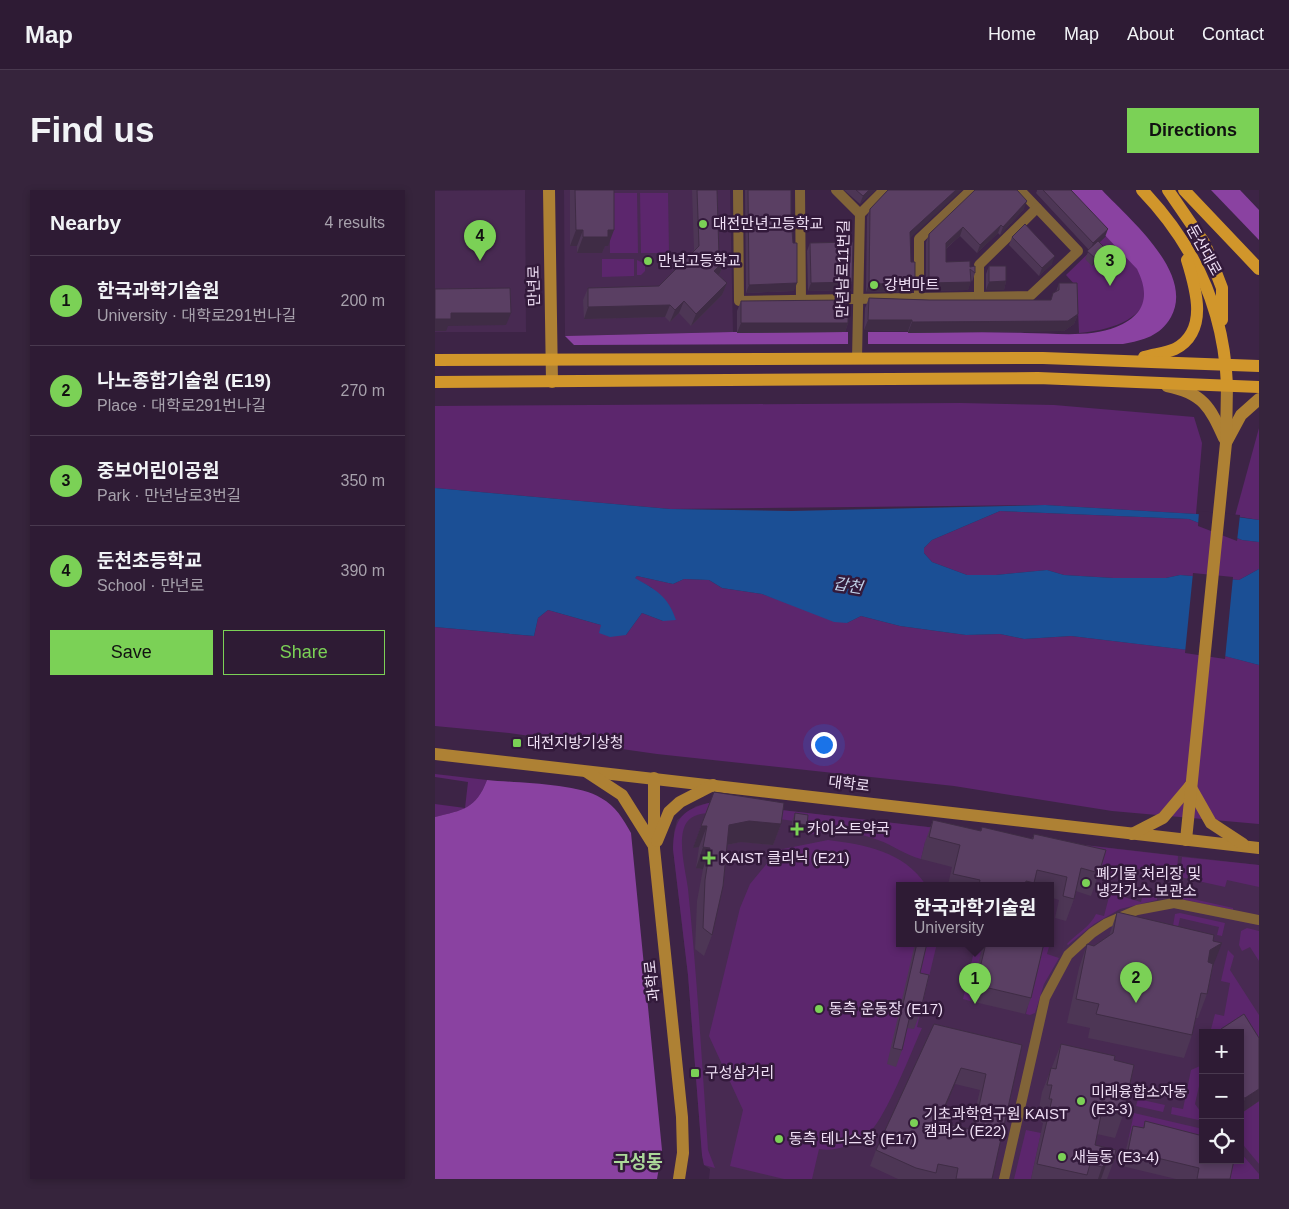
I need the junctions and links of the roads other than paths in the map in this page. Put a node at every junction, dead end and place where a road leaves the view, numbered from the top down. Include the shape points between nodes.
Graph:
1 (549, 190) edge
2 (738, 190) edge
3 (800, 190) edge
4 (836, 190) edge
5 (884, 190) edge
6 (971, 190) edge
7 (1020, 190) edge
8 (1142, 190) edge
9 (1168, 190) edge
10 (1184, 190) edge
11 (1037, 208) junction
12 (859, 214) junction
13 (1179, 236) junction
14 (1259, 269) edge
15 (979, 297) junction
16 (919, 298) junction
17 (858, 299) junction
18 (801, 300) junction
19 (1223, 335) junction
20 (857, 358) junction
21 (435, 360) edge
22 (551, 360) junction
23 (1126, 361) junction
24 (1226, 364) junction
25 (1259, 366) edge
26 (435, 382) edge
27 (552, 382) junction
28 (1145, 382) junction
29 (1227, 385) junction
30 (1259, 387) edge
31 (1254, 403) edge
32 (1226, 443) junction
33 (435, 754) edge
34 (585, 770) junction
35 (654, 778) junction
36 (713, 785) junction
37 (1191, 786) junction
38 (1132, 834) junction
39 (1186, 840) junction
40 (1253, 847) edge
41 (654, 848) junction
42 (1259, 920) edge
43 (679, 1179) edge
44 (1004, 1179) edge

1 - 22 main road, 만년로
2 - 18 street via 739,301
3 - 18 street
4 - 12 street, 만년남로11번길
5 - 12 street
6 - 16 street via 919,239
7 - 11 street
8 - 13 main road, 둔산대로
9 - 19 main road, 둔산대로 via 1205,244 1222,288
10 - 14 main road
11 - 15 street via 979,265
11 - 15 street via 1078,252 1030,296
12 - 17 street, 만년남로11번길
13 - 19 main road, 둔산대로 via 1195,261
13 - 23 main road via 1197,294 1196,321 1183,343 1173,350
15 - 16 street
16 - 17 street
17 - 18 street
17 - 20 street, 만년남로11번길
19 - 24 main road, 둔산대로
20 - 22 main road
20 - 23 main road
21 - 22 main road
22 - 27 main road, 만년로
23 - 24 main road
24 - 25 main road
24 - 29 main road, 둔산대로
26 - 27 main road
27 - 28 main road via 905,378
28 - 29 main road
28 - 32 main road via 1190,393 1205,403
29 - 30 main road
29 - 32 main road
31 - 32 main road
32 - 37 main road
33 - 34 main road, 대학로
34 - 35 main road, 대학로
34 - 41 main road via 622,795
35 - 36 main road, 대학로
35 - 41 main road, 과학로
36 - 38 main road, 대학로
36 - 41 main road via 680,802 669,812
37 - 38 main road via 1166,815
37 - 39 main road
37 - 40 main road via 1215,827
38 - 39 main road, 대학로
39 - 40 main road, 대학로
41 - 43 main road, 과학로 via 682,1117 683,1153
42 - 44 street via 1174,903 1137,910 1107,923 1068,955 1045,998

